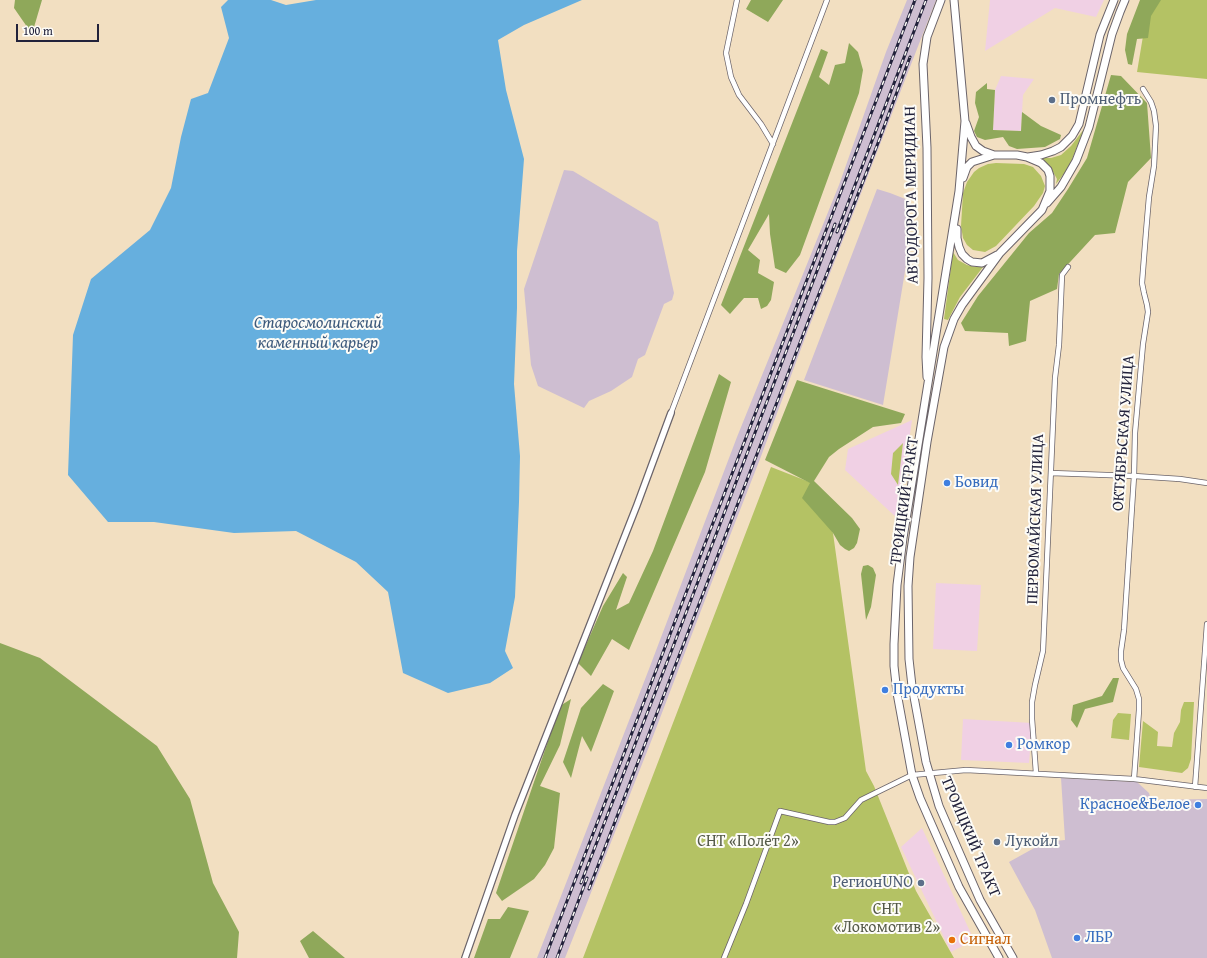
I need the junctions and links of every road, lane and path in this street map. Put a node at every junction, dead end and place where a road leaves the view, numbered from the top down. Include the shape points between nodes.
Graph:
1 (737, 0) edge
2 (827, 0) edge
3 (941, 0) edge
4 (1114, 0) edge
5 (1125, 0) edge
6 (955, 3) edge
7 (1143, 89) dead end
8 (965, 121) junction
9 (773, 144) junction
10 (994, 155) junction
11 (1027, 157) junction
12 (959, 191) junction
13 (956, 209) junction
14 (1042, 210) junction
15 (1000, 253) junction
16 (1068, 267) dead end
17 (927, 393) junction
18 (671, 413) joint
19 (1050, 473) junction
20 (1134, 476) junction
21 (1207, 483) edge
22 (1207, 624) edge
23 (1036, 773) junction
24 (929, 774) junction
25 (912, 775) junction
26 (1134, 778) junction
27 (1194, 787) junction
28 (1207, 788) edge
29 (465, 958) edge
30 (724, 958) edge
31 (1000, 958) edge
32 (1013, 958) edge

1 - 9 street via 726,53 731,77 739,95
2 - 9 street
3 - 17 main road, АВТОДОРОГА МЕРИДИАН via 927,37 923,64 928,278
4 - 11 main road via 1100,35 1079,124 1061,147 1041,155
5 - 14 main road via 1112,34 1089,127 1076,161 1061,187
6 - 8 main road, ТРОИЦКИЙ ТРАКТ
7 - 20 street, ОКТЯБРЬСКАЯ УЛИЦА via 1151,102 1156,126 1142,283 1148,312 1135,433
8 - 10 main road, ТРОИЦКИЙ ТРАКТ via 976,146 982,152
8 - 12 main road, ТРОИЦКИЙ ТРАКТ
9 - 18 street
10 - 11 main road, ТРОИЦКИЙ ТРАКТ
10 - 12 main road via 972,162 967,167
11 - 14 main road, ТРОИЦКИЙ ТРАКТ via 1041,163 1050,176 1050,191
12 - 13 main road, ТРОИЦКИЙ ТРАКТ
13 - 15 main road via 957,238 962,254 972,262 982,263
13 - 17 main road, ТРОИЦКИЙ ТРАКТ
14 - 15 main road, ТРОИЦКИЙ ТРАКТ
15 - 24 main road, ТРОИЦКИЙ ТРАКТ via 962,305 944,347 910,557 909,659 913,694
16 - 19 street, ПЕРВОМАЙСКАЯ УЛИЦА via 1062,275
17 - 25 main road, ТРОИЦКИЙ ТРАКТ via 903,538 897,585 894,644 897,693
18 - 29 street via 515,815
19 - 20 street
19 - 23 street, ПЕРВОМАЙСКАЯ УЛИЦА via 1043,651 1032,702
20 - 21 street
20 - 26 street, ОКТЯБРЬСКАЯ УЛИЦА via 1121,651 1123,668 1139,699
22 - 27 street
23 - 24 street via 966,770
23 - 26 street
24 - 25 street
24 - 32 main road, ТРОИЦКИЙ ТРАКТ via 939,806 980,900
25 - 30 street via 861,800 845,818 835,822 780,811
25 - 31 main road, ТРОИЦКИЙ ТРАКТ via 959,887
26 - 27 street
27 - 28 street

